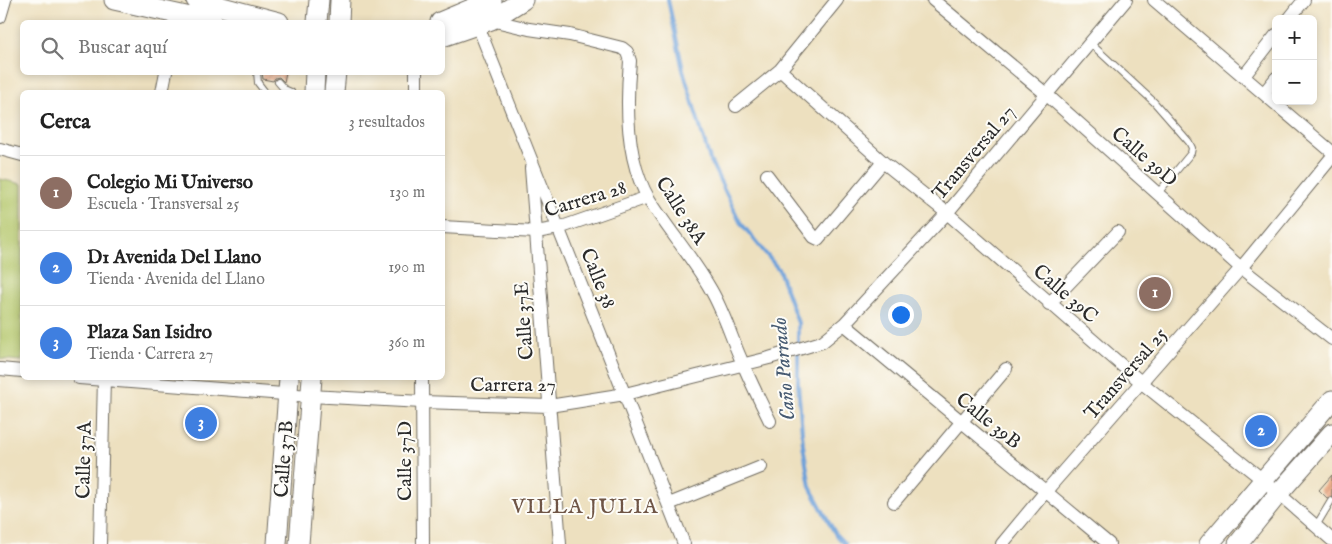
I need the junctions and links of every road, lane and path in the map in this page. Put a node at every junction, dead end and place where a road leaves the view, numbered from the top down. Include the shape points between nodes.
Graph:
1 (5, 0) edge
2 (114, 0) edge
3 (196, 0) edge
4 (319, 0) edge
5 (340, 0) edge
6 (523, 0) edge
7 (837, 0) edge
8 (933, 0) edge
9 (1126, 0) edge
10 (1154, 0) edge
11 (1304, 0) edge
12 (481, 11) edge
13 (1292, 15) edge
14 (0, 17) edge
15 (178, 18) edge
16 (196, 20) edge
17 (271, 20) edge
18 (317, 20) edge
19 (339, 20) edge
20 (445, 21) edge
21 (445, 35) edge
22 (1272, 40) edge
23 (1089, 42) junction
24 (780, 70) junction
25 (165, 75) edge
26 (257, 75) edge
27 (315, 75) edge
28 (336, 75) edge
29 (416, 75) edge
30 (1244, 76) junction
31 (278, 82) dead end
32 (1272, 83) edge
33 (162, 90) edge
34 (263, 90) edge
35 (287, 90) edge
36 (314, 90) edge
37 (334, 90) edge
38 (416, 90) edge
39 (1264, 93) junction
40 (1046, 94) junction
41 (736, 106) dead end
42 (0, 149) edge
43 (1332, 152) edge
44 (20, 154) edge
45 (530, 156) junction
46 (1332, 157) edge
47 (883, 162) junction
48 (767, 175) dead end
49 (1158, 193) junction
50 (648, 197) junction
51 (947, 213) junction
52 (445, 227) edge
53 (559, 228) junction
54 (536, 232) junction
55 (1118, 232) dead end
56 (1241, 268) junction
57 (1049, 304) junction
58 (844, 324) junction
59 (1332, 339) edge
60 (743, 365) junction
61 (0, 369) edge
62 (1006, 369) dead end
63 (20, 371) edge
64 (103, 380) edge
65 (138, 380) edge
66 (422, 380) edge
67 (174, 381) edge
68 (1142, 383) junction
69 (288, 386) edge
70 (311, 387) edge
71 (625, 394) junction
72 (1332, 400) edge
73 (422, 402) junction
74 (548, 406) junction
75 (770, 421) dead end
76 (962, 423) junction
77 (1332, 433) edge
78 (761, 467) dead end
79 (1262, 480) junction
80 (1046, 491) junction
81 (1278, 494) junction
82 (1331, 501) dead end
83 (894, 502) dead end
84 (669, 504) junction
85 (1316, 526) junction
86 (1332, 540) edge
87 (100, 544) edge
88 (278, 544) edge
89 (299, 544) edge
90 (423, 544) edge
91 (560, 544) edge
92 (684, 544) edge
93 (1002, 544) edge
94 (1109, 544) edge
95 (1209, 544) edge
96 (1238, 544) edge

1 - 14 street
2 - 15 street
3 - 17 street
4 - 18 street
5 - 19 street
6 - 12 street
7 - 24 street
8 - 40 street, Calle 39D
9 - 23 street, Transversal 27
10 - 30 street
11 - 13 street
12 - 20 street
12 - 21 street
12 - 45 street, Calle 38
12 - 50 street, Calle 38A via 627,52 630,62 631,141
15 - 16 street
22 - 30 street
23 - 40 street, Transversal 27
23 - 49 lane via 1154,102 1192,148
24 - 41 street
24 - 47 street, Calle 39C
25 - 33 street
26 - 34 lane
27 - 36 street
28 - 37 street
29 - 38 street
30 - 39 street
31 - 35 lane
32 - 39 street
39 - 43 street
40 - 49 street, Calle 39D
40 - 51 street, Transversal 27
42 - 44 street
45 - 53 street, Calle 38
45 - 54 street, Calle 37E
46 - 56 street, Transversal 25
47 - 48 street via 819,238 814,237
47 - 51 street, Calle 39C
49 - 56 street, Calle 39D
50 - 53 street, Carrera 28
50 - 60 street, Calle 38A via 711,291
51 - 57 street, Calle 39C
51 - 58 street, Transversal 27
52 - 54 street, Carrera 28
53 - 54 street, Carrera 28
53 - 71 street, Calle 38
54 - 74 street, Calle 37E
55 - 57 street
56 - 59 street, Calle 39D
56 - 68 street, Transversal 25
57 - 68 street, Calle 39C
58 - 60 street, Carrera 27 via 822,342
58 - 76 street, Calle 39B
60 - 71 street, Carrera 27
60 - 75 street, Calle 38A
61 - 63 street
62 - 76 street
64 - 87 street, Calle 37A
65 - 67 street, Carrera 27
66 - 73 street, Calle 37D
67 - 69 street, Carrera 27
68 - 79 street, Calle 39C
68 - 80 street, Transversal 25
69 - 70 street, Carrera 27
69 - 88 street, Calle 37B
70 - 73 street, Carrera 27
70 - 89 street, Calle 37B
71 - 74 street, Carrera 27
71 - 84 street, Calle 38
72 - 79 street
73 - 74 street, Carrera 27
73 - 90 street, Calle 37D
74 - 91 street, Calle 37E
76 - 80 street, Calle 39B
76 - 83 street
77 - 81 street
78 - 84 street
79 - 81 street, Calle 39C
79 - 95 street
80 - 93 street, Transversal 25
80 - 94 street, Calle 39B
81 - 85 street, Calle 39C
81 - 96 street
82 - 85 lane
84 - 92 street, Calle 38
85 - 86 street, Calle 39C

